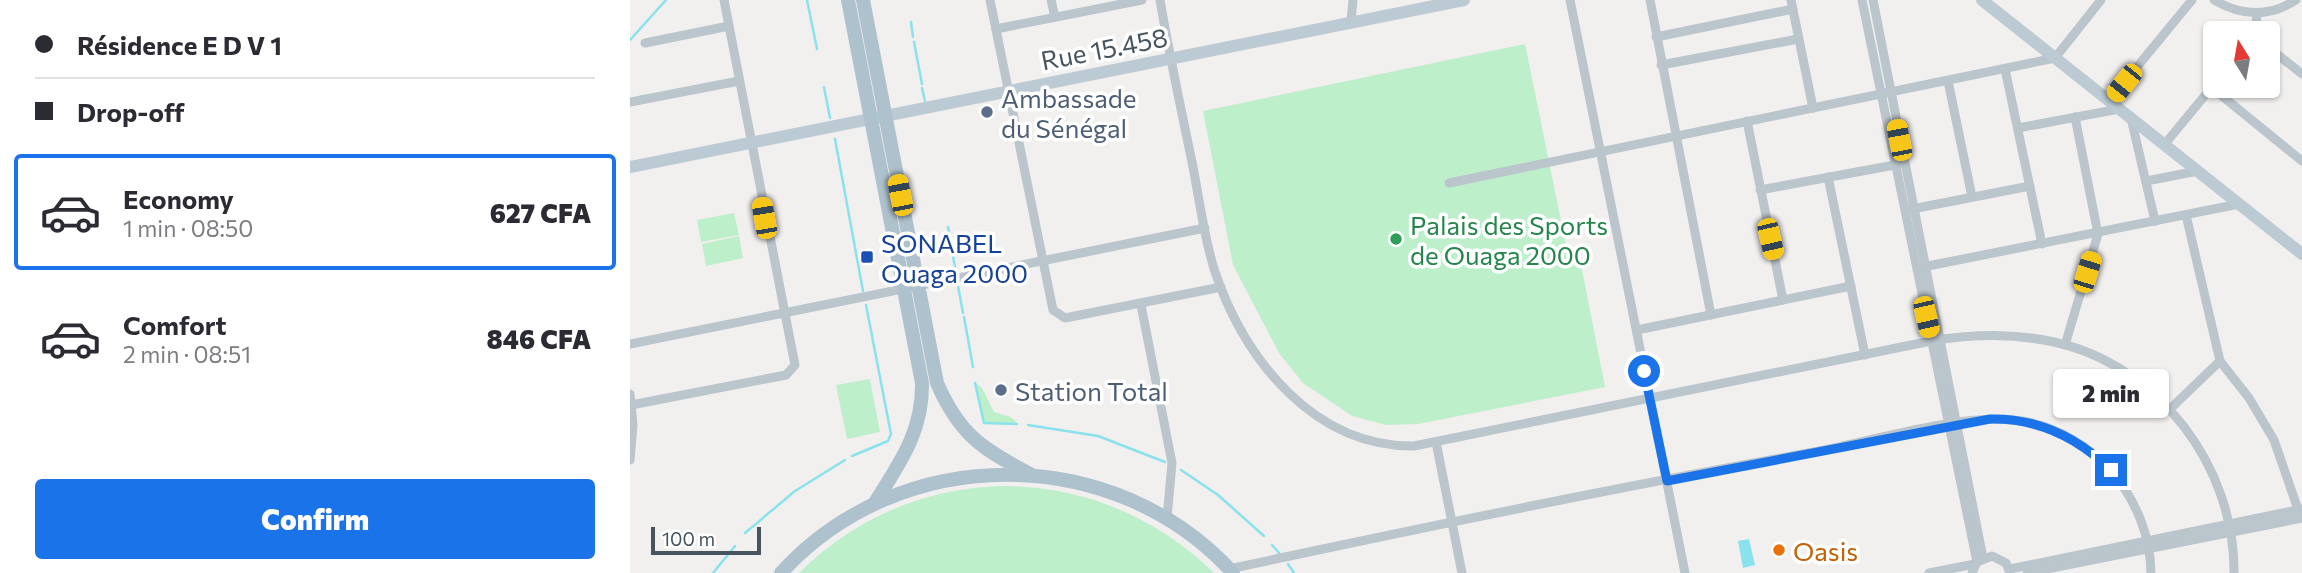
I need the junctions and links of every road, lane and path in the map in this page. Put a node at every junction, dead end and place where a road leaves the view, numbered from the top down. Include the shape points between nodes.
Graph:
1 (724, 0) edge
2 (848, 0) edge
3 (863, 0) edge
4 (990, 0) edge
5 (1051, 0) edge
6 (1142, 0) edge
7 (1160, 0) edge
8 (1353, 0) edge
9 (1464, 0) edge
10 (1570, 0) edge
11 (1650, 0) edge
12 (1862, 0) edge
13 (1873, 0) edge
14 (1982, 0) edge
15 (2101, 0) edge
16 (2192, 0) edge
17 (2214, 0) edge
18 (2296, 0) edge
19 (1792, 5) edge
20 (2258, 14) junction
21 (1055, 17) junction
22 (1350, 21) junction
23 (2257, 21) edge
24 (729, 26) junction
25 (996, 29) junction
26 (1656, 37) junction
27 (1798, 39) junction
28 (645, 43) dead end
29 (2280, 57) edge
30 (1170, 58) junction
31 (2055, 58) junction
32 (1661, 65) junction
33 (2005, 69) junction
34 (2302, 74) edge
35 (739, 81) junction
36 (1948, 81) junction
37 (1008, 91) junction
38 (1886, 94) junction
39 (2203, 97) edge
40 (2228, 98) edge
41 (630, 102) edge
42 (2114, 105) junction
43 (1813, 108) junction
44 (877, 116) junction
45 (2075, 117) junction
46 (2131, 118) junction
47 (1747, 121) junction
48 (2018, 128) junction
49 (1675, 136) junction
50 (750, 142) junction
51 (2164, 145) junction
52 (1601, 151) junction
53 (2302, 161) edge
54 (1899, 164) junction
55 (630, 167) edge
56 (2198, 171) junction
57 (1828, 177) junction
58 (2146, 181) junction
59 (1449, 183) dead end
60 (2029, 186) junction
61 (1760, 190) junction
62 (1972, 197) junction
63 (2239, 204) junction
64 (1908, 209) junction
65 (2186, 215) junction
66 (2155, 221) junction
67 (1205, 228) junction
68 (2098, 234) junction
69 (2042, 244) junction
70 (2302, 254) edge
71 (1043, 259) junction
72 (1919, 268) junction
73 (1851, 286) junction
74 (911, 287) junction
75 (1221, 287) junction
76 (1783, 300) junction
77 (1141, 305) junction
78 (785, 314) junction
79 (1711, 315) junction
80 (1637, 330) junction
81 (1935, 340) junction
82 (630, 344) edge
83 (2065, 345) junction
84 (1866, 355) junction
85 (2220, 360) junction
86 (630, 394) edge
87 (1650, 398) junction
88 (631, 405) edge
89 (2170, 409) junction
90 (1951, 425) junction
91 (1436, 442) junction
92 (630, 460) edge
93 (1030, 474) junction
94 (1667, 481) junction
95 (874, 504) junction
96 (2301, 513) edge
97 (1167, 519) junction
98 (1453, 523) junction
99 (2231, 528) junction
100 (2149, 544) junction
101 (1977, 564) edge
102 (1231, 571) edge
103 (2010, 571) edge
104 (782, 573) edge
105 (1462, 573) edge
106 (1685, 573) edge
107 (1929, 573) edge
108 (2027, 573) edge
109 (2151, 573) edge
110 (2234, 573) edge

1 - 24 street
2 - 44 main road
3 - 44 main road
4 - 25 street
5 - 21 street
6 - 21 street
7 - 30 street
8 - 22 street
9 - 22 main road, Rue 15.458
10 - 52 street
11 - 26 street
12 - 38 street
13 - 38 street
14 - 31 main road
15 - 31 street
16 - 42 street
17 - 20 street via 2235,11
18 - 20 street
19 - 26 street
19 - 27 street
20 - 23 street
21 - 25 street
22 - 30 main road, Rue 15.458
24 - 28 street
24 - 35 street
25 - 37 street
26 - 32 street
27 - 32 street
27 - 43 street
29 - 34 street
30 - 37 main road, Rue 15.458
30 - 67 street
31 - 33 street
31 - 42 main road
32 - 49 street
33 - 36 street
33 - 48 street
35 - 41 street
35 - 50 street
36 - 38 street
36 - 62 street
37 - 44 main road, Rue 15.458
37 - 71 street
38 - 43 street
38 - 54 street
39 - 51 street
40 - 53 street
42 - 45 street
42 - 46 main road
43 - 47 street
44 - 50 main road, Rue 15.458
44 - 74 main road
45 - 48 street
45 - 68 street
46 - 51 main road
46 - 58 street
47 - 49 street
47 - 61 street
48 - 60 street
49 - 52 street
49 - 79 street
50 - 55 main road, Rue 15.458
50 - 78 street
51 - 56 main road
52 - 59 street
52 - 80 street
54 - 57 street
54 - 64 street
56 - 58 street
56 - 63 main road
57 - 61 street
57 - 73 street
58 - 66 street
60 - 62 street
60 - 69 street
61 - 76 street
62 - 64 street
63 - 65 street
63 - 70 main road
64 - 72 street
65 - 66 street
65 - 85 street
66 - 68 street
67 - 71 street
67 - 75 street
68 - 69 street
68 - 83 street
69 - 72 street
71 - 74 street
71 - 77 street via 1058,316
72 - 81 street
73 - 76 street
73 - 84 street
74 - 78 street
74 - 93 main road via 933,370 952,413 984,450
74 - 95 main road via 920,364 917,430 902,463
75 - 77 street
75 - 91 street via 1243,336 1276,380 1309,412 1345,432 1388,445
76 - 79 street
77 - 97 street via 1172,463
78 - 82 street
78 - 88 street via 795,366 792,372
79 - 80 street
80 - 87 street
81 - 83 street via 1990,335
81 - 84 street
81 - 90 street
83 - 89 street via 2111,364
84 - 87 street
85 - 89 street
85 - 96 street via 2274,440
86 - 88 street
87 - 91 street
87 - 94 street
88 - 92 street
89 - 99 street via 2212,472
90 - 94 street
90 - 100 street via 1990,419 2024,422 2076,441 2126,489
90 - 101 street
91 - 98 street
93 - 95 main road via 950,479
93 - 97 main road via 1101,488
94 - 98 street
94 - 106 street
95 - 104 main road via 818,539
96 - 99 street
97 - 102 main road
98 - 102 street
98 - 105 street
99 - 100 street
99 - 110 street
100 - 103 street
100 - 108 street
100 - 109 street
101 - 103 street via 2000,558
101 - 107 street

